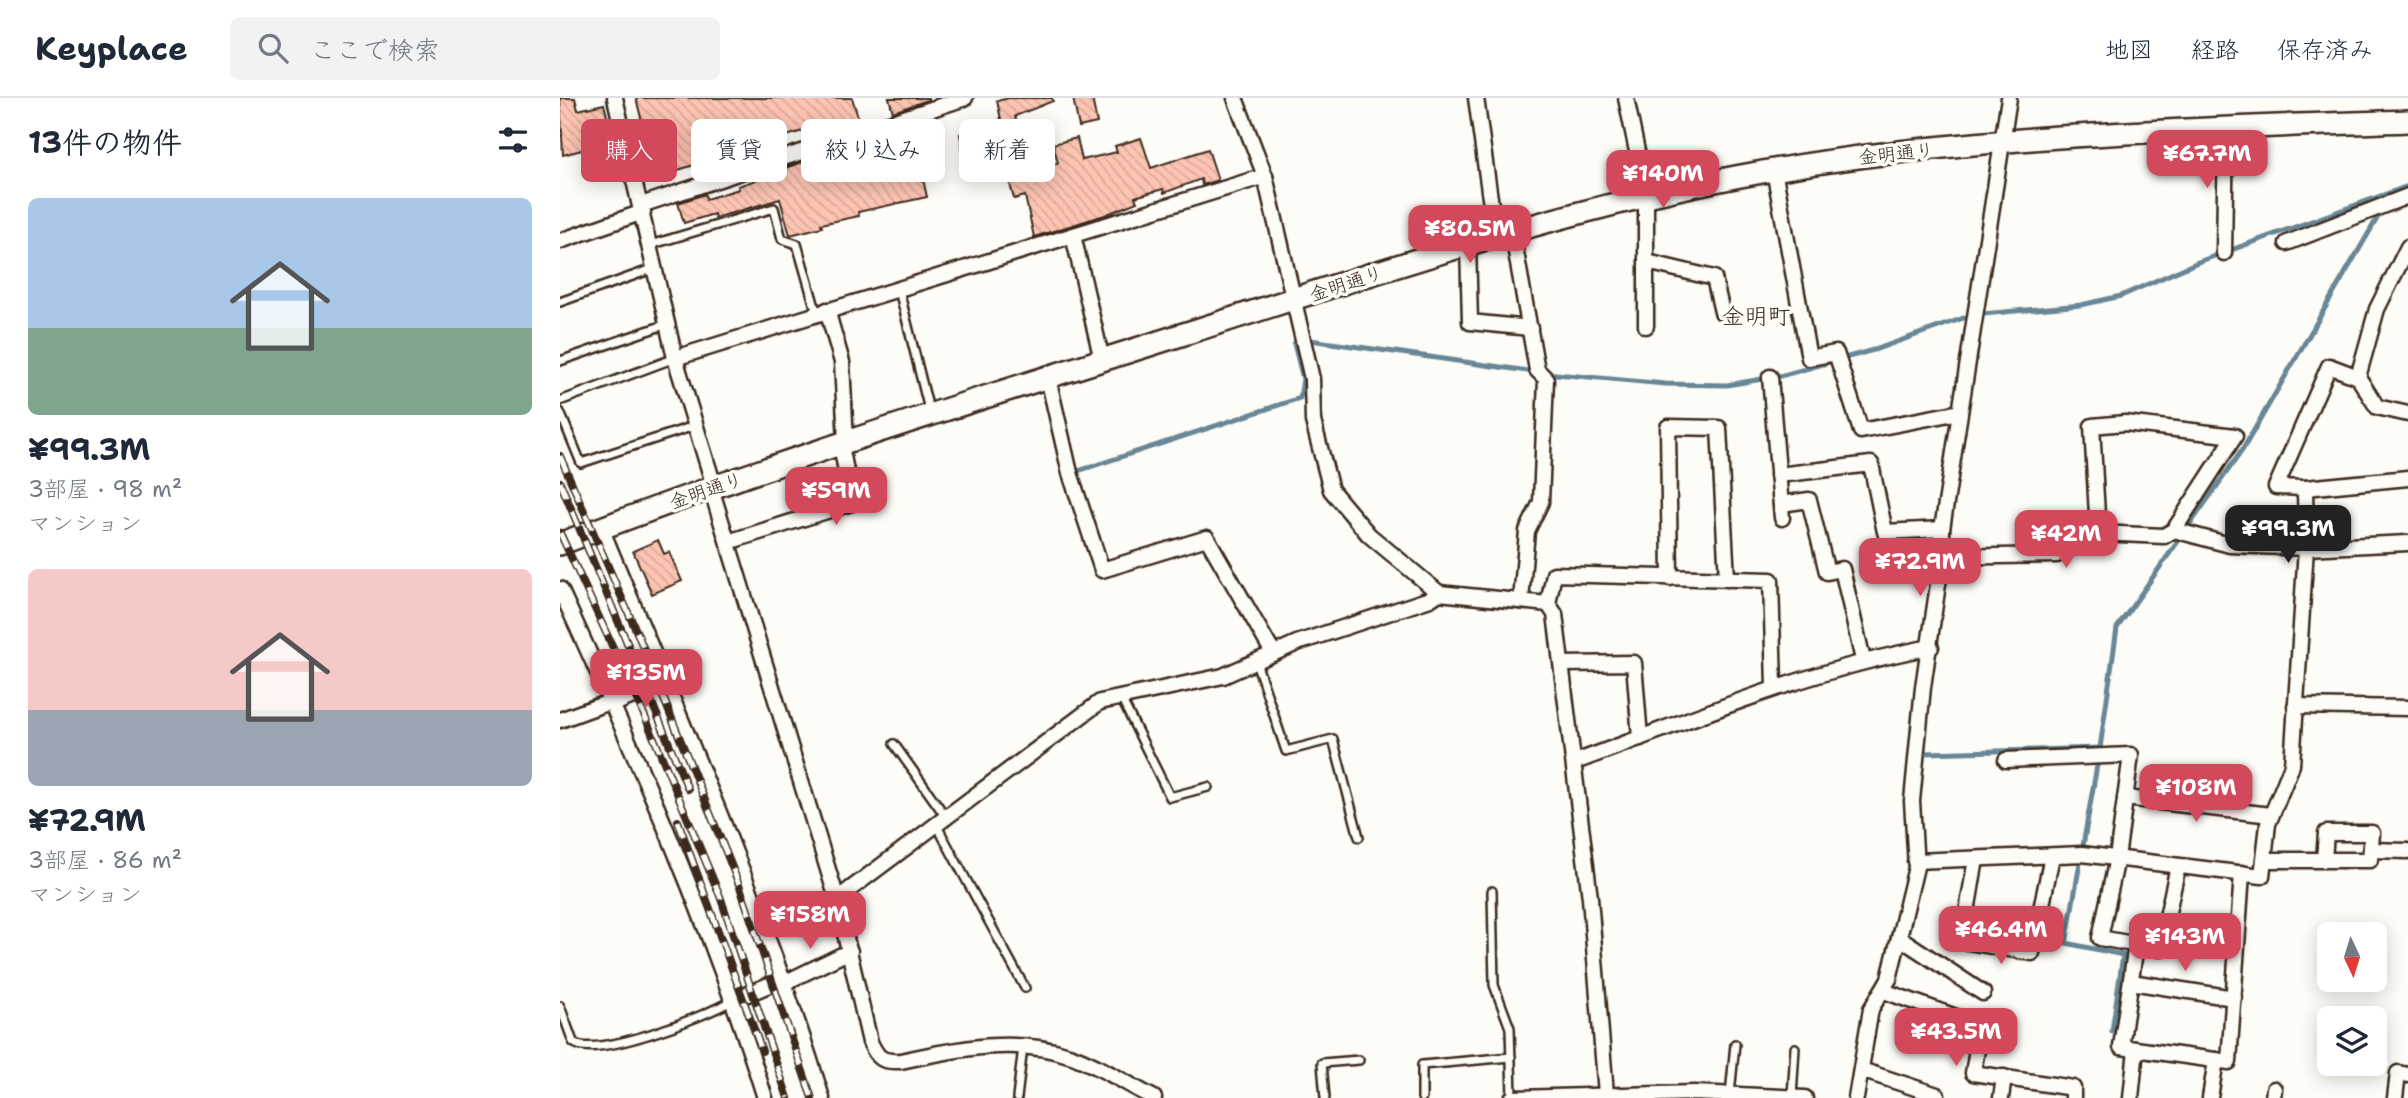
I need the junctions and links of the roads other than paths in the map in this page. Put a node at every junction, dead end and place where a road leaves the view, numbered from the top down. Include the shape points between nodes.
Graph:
1 (615, 98) edge
2 (965, 98) edge
3 (1235, 98) edge
4 (1476, 98) edge
5 (1626, 98) edge
6 (2009, 98) edge
7 (941, 102) edge
8 (2408, 121) edge
9 (2226, 128) junction
10 (2002, 143) junction
11 (1774, 170) junction
12 (1265, 176) junction
13 (1646, 195) junction
14 (2408, 196) edge
15 (642, 209) junction
16 (1503, 232) junction
17 (1073, 235) junction
18 (560, 241) edge
19 (1468, 243) junction
20 (2287, 243) dead end
21 (650, 245) junction
22 (2408, 247) edge
23 (2224, 253) dead end
24 (1647, 262) junction
25 (655, 268) junction
26 (899, 289) junction
27 (1293, 299) junction
28 (560, 302) edge
29 (822, 312) junction
30 (1721, 312) dead end
31 (667, 323) junction
32 (1646, 326) dead end
33 (1530, 328) junction
34 (675, 358) junction
35 (1102, 360) junction
36 (560, 361) edge
37 (1770, 377) dead end
38 (2358, 377) junction
39 (1048, 378) junction
40 (560, 401) edge
41 (560, 412) edge
42 (1960, 412) junction
43 (2408, 414) edge
44 (931, 416) junction
45 (694, 426) junction
46 (844, 444) junction
47 (1778, 475) junction
48 (2408, 478) edge
49 (712, 487) junction
50 (2305, 488) junction
51 (601, 528) junction
52 (1942, 528) junction
53 (2174, 530) junction
54 (2098, 534) junction
55 (728, 542) junction
56 (2408, 543) edge
57 (560, 544) edge
58 (2305, 548) junction
59 (1942, 557) junction
60 (1670, 578) junction
61 (1727, 579) junction
62 (560, 589) edge
63 (1439, 593) junction
64 (1521, 601) junction
65 (1548, 604) junction
66 (1931, 647) junction
67 (1273, 653) junction
68 (1863, 660) junction
69 (1256, 661) junction
70 (1563, 664) junction
71 (664, 679) junction
72 (1774, 686) junction
73 (1121, 698) junction
74 (612, 701) junction
75 (2295, 706) junction
76 (2408, 708) edge
77 (560, 720) edge
78 (1640, 738) junction
79 (894, 744) dead end
80 (2006, 760) dead end
81 (1575, 762) junction
82 (1208, 787) dead end
83 (2125, 799) junction
84 (2271, 815) junction
85 (942, 822) junction
86 (1359, 837) dead end
87 (2371, 850) junction
88 (2408, 851) edge
89 (2052, 856) junction
90 (1976, 859) junction
91 (2117, 859) junction
92 (2264, 860) junction
93 (2324, 860) junction
94 (1915, 861) junction
95 (2178, 866) junction
96 (2242, 873) junction
97 (1492, 891) dead end
98 (837, 899) junction
99 (1900, 938) junction
100 (2136, 946) junction
101 (850, 951) junction
102 (784, 981) junction
103 (2131, 982) junction
104 (1025, 988) dead end
105 (1884, 991) junction
106 (1983, 993) dead end
107 (2234, 998) junction
108 (732, 1001) junction
109 (560, 1006) edge
110 (1735, 1044) dead end
111 (1023, 1047) junction
112 (1795, 1048) dead end
113 (2136, 1049) junction
114 (1511, 1057) junction
115 (1359, 1059) dead end
116 (2216, 1060) junction
117 (1861, 1070) junction
118 (2408, 1074) edge
119 (2004, 1077) junction
120 (1135, 1093) edge
121 (1606, 1094) junction
122 (1730, 1094) junction
123 (1585, 1096) edge
124 (1512, 1097) edge
125 (765, 1098) edge
126 (822, 1098) edge
127 (1017, 1098) edge
128 (1154, 1098) edge
129 (1325, 1098) edge
130 (1422, 1098) edge
131 (1799, 1098) edge
132 (1856, 1098) edge
133 (1936, 1098) edge
134 (2001, 1098) edge
135 (2073, 1098) edge
136 (2131, 1098) edge
137 (2210, 1098) edge
138 (2395, 1098) edge

1 - 15 street
2 - 7 street
3 - 12 street
4 - 16 street
5 - 13 street
6 - 10 street
7 - 15 street
8 - 9 street, 金明通り
9 - 10 street, 金明通り
9 - 23 street
10 - 11 street, 金明通り
10 - 42 street
11 - 13 street, 金明通り
11 - 42 street via 1809,358 1836,352 1861,431
12 - 17 street
12 - 27 street
13 - 16 street, 金明通り
13 - 24 street
14 - 20 street
15 - 18 street
15 - 21 street
16 - 19 street, 金明通り
16 - 33 street
17 - 26 street
17 - 35 street
19 - 27 street, 金明通り
19 - 33 street via 1470,322
21 - 25 street
21 - 29 lane via 774,208 782,239 797,244
22 - 38 street via 2377,309
24 - 30 street via 1714,278
24 - 32 street
25 - 28 lane
25 - 31 street
26 - 29 street
26 - 44 lane
27 - 35 street, 金明通り
27 - 63 street via 1312,379 1313,421 1331,490 1369,535
29 - 34 street
29 - 46 street via 842,362
31 - 34 street
31 - 36 lane
33 - 64 street via 1537,370 1546,379 1541,502 1527,531
34 - 40 lane
34 - 45 street
35 - 39 street, 金明通り
37 - 47 street
38 - 43 street via 2377,407
38 - 50 street via 2329,366 2276,487
39 - 44 street, 金明通り
39 - 67 street via 1070,473 1102,570 1207,538
41 - 45 lane via 581,463
42 - 52 street
44 - 46 street, 金明通り
45 - 49 street
46 - 49 street, 金明通り
46 - 55 street via 852,503
47 - 52 street via 1871,464 1885,532
47 - 68 street via 1781,511 1809,500 1827,572 1842,569
48 - 50 street
49 - 51 street, 金明通り
49 - 55 street
50 - 58 street
51 - 57 street, 金明通り
51 - 71 street
52 - 59 street
53 - 54 street via 2164,536
53 - 54 street via 2235,436 2125,423 2092,426
53 - 58 street via 2230,545
54 - 59 street via 2057,555
55 - 98 street
56 - 58 street
58 - 75 street
59 - 66 street
60 - 61 street
60 - 61 street via 1668,427 1719,428
60 - 65 street via 1554,574
61 - 72 street via 1771,580
62 - 74 street
63 - 64 street
63 - 67 street
64 - 65 street
65 - 70 street via 1555,614
66 - 68 street
66 - 94 street via 1912,801
67 - 69 street
68 - 72 street
69 - 73 street via 1223,676
69 - 86 lane via 1286,751 1333,739
70 - 78 street via 1634,663
70 - 81 street
71 - 74 street
71 - 102 street
72 - 78 street
73 - 82 lane via 1170,797
73 - 85 street via 1100,702
74 - 77 street
74 - 108 street
75 - 76 street
75 - 84 street via 2292,765
78 - 81 street
79 - 85 lane
80 - 83 street via 2131,755
81 - 121 street
83 - 84 street
83 - 91 street
84 - 92 street
85 - 98 street
85 - 104 lane
87 - 88 street
87 - 93 street via 2370,860
87 - 93 street via 2372,833 2326,834
89 - 90 street
89 - 90 street via 2032,953 1962,941
89 - 91 street
90 - 94 street
91 - 95 street
91 - 100 street via 2100,938
92 - 93 street
92 - 96 street via 2262,876
94 - 99 street
95 - 96 street
95 - 100 street via 2160,949
96 - 107 street
97 - 114 lane via 1494,985 1510,1028
98 - 101 street
99 - 105 street
99 - 106 street
100 - 103 street
101 - 102 street
101 - 111 street via 870,1042 877,1057 886,1062 978,1047
102 - 108 street
102 - 126 street
103 - 107 street
103 - 113 street via 2121,1047
105 - 117 street via 1871,1009
105 - 119 street via 1981,1026 1973,1073
107 - 116 street via 2229,1062
108 - 109 lane via 659,1032 587,1048 573,1042
108 - 125 street
110 - 122 lane
111 - 120 street via 1072,1056
111 - 127 lane
112 - 131 lane
113 - 116 street
113 - 136 street
114 - 124 lane
114 - 130 lane via 1422,1065
115 - 129 lane via 1322,1063
116 - 137 street
117 - 132 street
117 - 133 street
118 - 138 street via 2398,1073
119 - 134 street
119 - 135 street via 2073,1088
120 - 128 street
121 - 122 street
121 - 123 street
122 - 131 street
123 - 124 street

